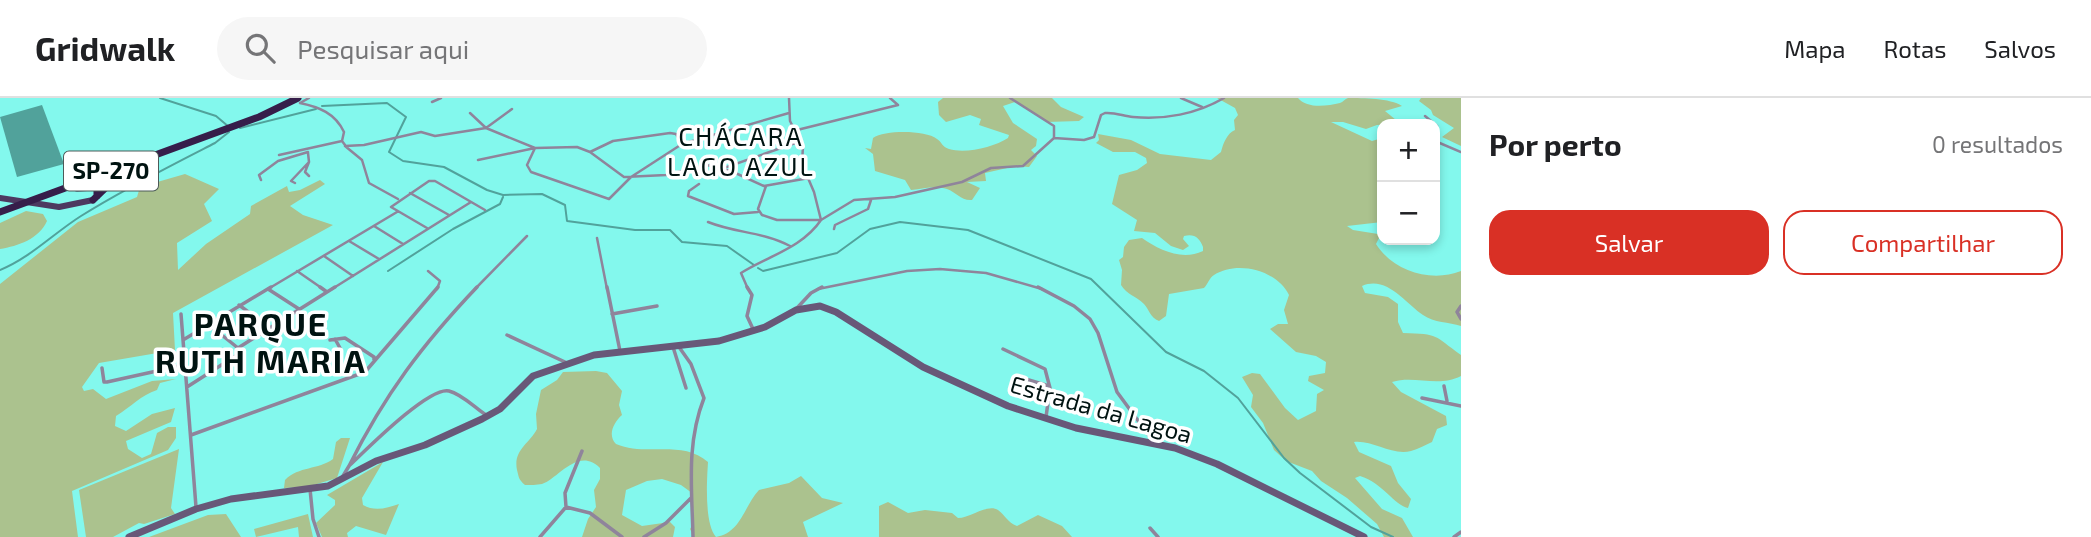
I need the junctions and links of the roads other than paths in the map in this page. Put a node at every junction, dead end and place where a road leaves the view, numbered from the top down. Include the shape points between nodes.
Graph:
1 (287, 98) edge
2 (309, 98) edge
3 (441, 98) edge
4 (789, 98) edge
5 (890, 98) edge
6 (1010, 98) edge
7 (1181, 98) edge
8 (1224, 98) edge
9 (299, 101) edge
10 (432, 102) dead end
11 (1202, 107) junction
12 (512, 109) dead end
13 (470, 113) dead end
14 (789, 113) junction
15 (1425, 116) dead end
16 (1430, 119) edge
17 (237, 123) junction
18 (486, 128) junction
19 (221, 129) junction
20 (796, 130) junction
21 (1054, 138) junction
22 (342, 141) junction
23 (801, 141) junction
24 (189, 142) junction
25 (1440, 143) edge
26 (682, 144) junction
27 (345, 146) junction
28 (535, 148) junction
29 (309, 150) junction
30 (590, 152) junction
31 (1461, 152) edge
32 (279, 155) dead end
33 (147, 160) junction
34 (478, 160) dead end
35 (309, 162) junction
36 (723, 169) junction
37 (309, 176) dead end
38 (631, 177) junction
39 (809, 178) junction
40 (261, 180) dead end
41 (295, 183) dead end
42 (699, 184) dead end
43 (766, 186) junction
44 (410, 193) junction
45 (0, 198) edge
46 (398, 199) junction
47 (93, 200) junction
48 (871, 200) junction
49 (471, 202) junction
50 (42, 203) junction
51 (485, 209) dead end
52 (1, 211) edge
53 (397, 212) junction
54 (758, 212) junction
55 (449, 215) junction
56 (821, 220) junction
57 (708, 222) dead end
58 (374, 226) junction
59 (427, 229) junction
60 (834, 229) dead end
61 (527, 236) dead end
62 (597, 239) dead end
63 (349, 241) junction
64 (403, 244) junction
65 (790, 246) junction
66 (324, 256) junction
67 (379, 259) junction
68 (297, 271) junction
69 (428, 271) dead end
70 (353, 276) junction
71 (268, 289) junction
72 (327, 292) junction
73 (239, 305) junction
74 (657, 306) dead end
75 (1461, 306) edge
76 (299, 309) junction
77 (796, 310) junction
78 (181, 314) dead end
79 (612, 314) junction
80 (1461, 319) edge
81 (208, 324) junction
82 (270, 328) junction
83 (753, 331) junction
84 (507, 335) dead end
85 (183, 340) junction
86 (676, 347) junction
87 (239, 348) junction
88 (340, 348) dead end
89 (1003, 349) dead end
90 (620, 351) junction
91 (374, 362) junction
92 (184, 365) junction
93 (569, 365) junction
94 (102, 368) dead end
95 (1022, 378) dead end
96 (1049, 386) junction
97 (1444, 386) dead end
98 (187, 387) junction
99 (687, 388) dead end
100 (1422, 398) dead end
101 (1448, 402) junction
102 (1461, 406) edge
103 (488, 416) junction
104 (1045, 419) junction
105 (191, 435) junction
106 (1154, 442) junction
107 (582, 451) dead end
108 (349, 466) junction
109 (340, 481) junction
110 (310, 489) junction
111 (691, 498) junction
112 (566, 507) junction
113 (196, 509) junction
114 (1150, 528) dead end
115 (1461, 532) edge
116 (129, 537) edge
117 (318, 537) edge
118 (540, 537) edge
119 (622, 537) edge
120 (644, 537) edge
121 (693, 537) edge
122 (1158, 537) edge
123 (1364, 537) edge
124 (1454, 537) edge

1 - 17 highway, SP-270
2 - 9 street
3 - 10 street
4 - 14 street
5 - 20 street via 898,106
6 - 21 street via 1054,126
7 - 11 street
8 - 11 street
9 - 17 highway, SP-270
9 - 22 street via 338,120 344,132
11 - 21 street via 1173,116 1107,113 1090,139
12 - 18 street
13 - 18 street
14 - 20 street
14 - 26 street
15 - 16 street
17 - 19 highway, SP-270
18 - 27 street via 435,136 421,132
18 - 28 street
19 - 24 highway, SP-270
19 - 52 highway, SP-270
20 - 23 street
21 - 48 street via 1023,166 991,168 951,185
22 - 27 street
22 - 29 street
23 - 36 street
23 - 39 street
24 - 33 highway
24 - 52 highway, SP-270
25 - 31 street
26 - 30 street via 671,132 613,139
26 - 38 street
27 - 46 street via 362,160 369,183
28 - 30 street via 569,145
28 - 34 street
28 - 38 street via 527,165 531,172 604,199 611,198
29 - 32 street
29 - 35 street
29 - 40 street via 278,161 258,175
30 - 38 street via 624,177
33 - 47 highway via 114,177
33 - 50 highway
35 - 37 street via 305,172
35 - 41 street via 292,177
36 - 38 street via 703,165 666,175
36 - 43 street
39 - 43 street
39 - 56 street
42 - 54 street via 688,196 734,214
43 - 54 street
44 - 46 street
44 - 49 street via 433,181
44 - 55 street
45 - 50 main road
46 - 53 street via 391,206
47 - 50 main road via 74,208
47 - 50 highway via 99,190 90,186
48 - 56 street via 854,200
48 - 60 street via 868,209
49 - 51 street
49 - 55 street
50 - 52 street
53 - 58 street
53 - 59 street
54 - 56 street via 777,220
55 - 59 street
56 - 65 street via 807,239
57 - 65 street via 774,236
58 - 63 street
58 - 64 street
59 - 64 street
61 - 108 street via 404,370
62 - 79 street
63 - 66 street
63 - 67 street
64 - 67 street
65 - 83 street via 741,276 752,295 747,316
66 - 68 street
66 - 70 street
67 - 70 street
68 - 71 street
68 - 72 street
69 - 91 street via 440,285
70 - 72 street
71 - 73 street
71 - 76 street
72 - 76 street
73 - 81 street
73 - 82 street
74 - 79 street
75 - 80 street via 1457,312
76 - 82 street
77 - 83 street, Estrada da Lagoa
77 - 104 street, Estrada da Lagoa via 831,309 930,371
77 - 106 street via 806,296 822,286 919,269 976,272 1036,287 1092,322 1116,390
78 - 85 street
79 - 90 street
81 - 85 street
81 - 87 street
82 - 87 street
83 - 86 street, Estrada da Lagoa
84 - 93 street
85 - 92 street
86 - 90 street, Estrada da Lagoa
86 - 99 street
86 - 111 street via 691,364 704,398 694,423
87 - 98 street via 237,355
88 - 91 street via 332,340 345,338 374,357
89 - 96 street via 1043,367
90 - 93 street, Estrada da Lagoa
91 - 105 street via 358,374
92 - 94 street via 107,382
92 - 98 street
93 - 103 street, Estrada da Lagoa via 533,376
95 - 96 street
96 - 104 street
97 - 101 street
98 - 105 street
100 - 101 street
101 - 102 street
103 - 108 street via 452,391 442,390 410,410
103 - 109 street, Estrada da Lagoa via 376,461
104 - 106 street, Estrada da Lagoa
105 - 113 street
106 - 123 street, Estrada da Lagoa via 1217,464
107 - 112 street via 565,493
108 - 109 street
109 - 110 street, Estrada da Lagoa
110 - 113 street, Estrada da Lagoa via 254,494
110 - 117 street
111 - 120 street
111 - 121 street
112 - 118 street
112 - 119 street via 586,512
113 - 116 street, Estrada da Lagoa
114 - 122 street
115 - 124 street

